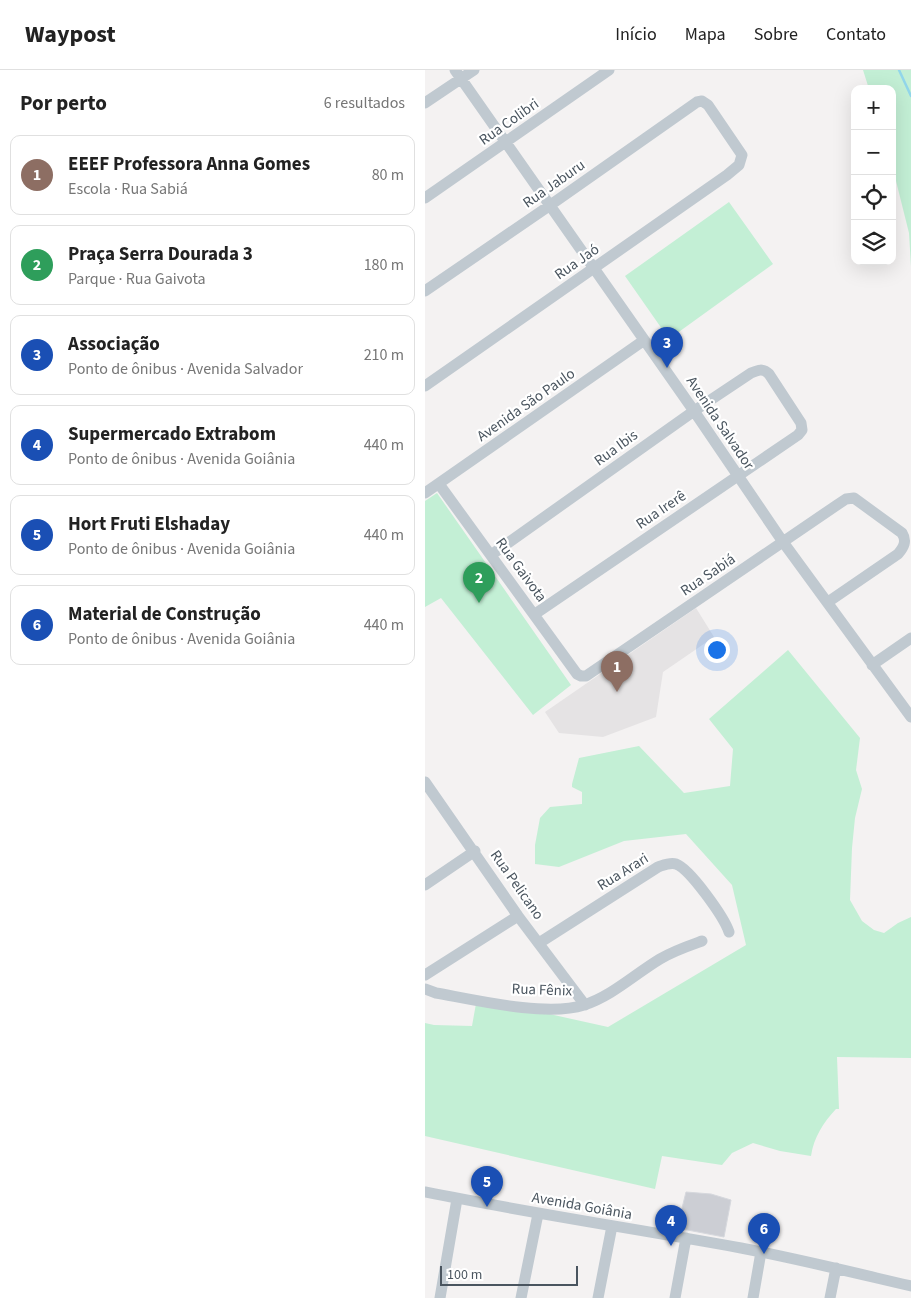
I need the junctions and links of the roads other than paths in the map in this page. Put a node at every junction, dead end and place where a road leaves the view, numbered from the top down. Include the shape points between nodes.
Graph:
1 (474, 70) edge
2 (609, 70) edge
3 (458, 74) edge
4 (700, 101) joint
5 (425, 104) edge
6 (506, 142) junction
7 (425, 198) edge
8 (549, 206) junction
9 (593, 270) junction
10 (425, 291) edge
11 (643, 341) junction
12 (425, 386) edge
13 (694, 411) junction
14 (802, 428) joint
15 (738, 476) junction
16 (439, 484) junction
17 (425, 493) edge
18 (783, 542) junction
19 (491, 555) junction
20 (828, 602) junction
21 (535, 614) junction
22 (911, 638) edge
23 (872, 665) junction
24 (577, 674) joint
25 (911, 717) edge
26 (426, 786) edge
27 (475, 851) junction
28 (425, 885) edge
29 (518, 916) junction
30 (729, 932) dead end
31 (702, 942) dead end
32 (539, 943) junction
33 (425, 975) edge
34 (425, 989) edge
35 (585, 1005) junction
36 (425, 1192) edge
37 (457, 1199) junction
38 (538, 1214) junction
39 (612, 1226) junction
40 (686, 1238) junction
41 (761, 1252) junction
42 (835, 1268) junction
43 (911, 1286) edge
44 (440, 1298) edge
45 (521, 1298) edge
46 (598, 1298) edge
47 (675, 1298) edge
48 (753, 1298) edge
49 (830, 1298) edge

1 - 3 street
2 - 6 street, Rua Colibri
3 - 5 street
3 - 6 street, Avenida Salvador
4 - 8 street, Rua Jaburu
4 - 9 street, Rua Jaó via 708,105 738,147 742,155 739,165
6 - 7 street, Rua Colibri
6 - 8 street, Avenida Salvador
8 - 9 street, Avenida Salvador
8 - 10 street, Rua Jaburu
9 - 11 street, Avenida Salvador
9 - 12 street, Rua Jaó
11 - 13 street, Avenida Salvador
11 - 16 street, Avenida São Paulo
13 - 14 street, Rua Ibis via 759,370 769,374
13 - 15 street, Avenida Salvador
13 - 19 street, Rua Ibis
14 - 15 street, Rua Irerê via 790,441
15 - 18 street, Avenida Salvador
15 - 21 street, Rua Irerê
16 - 17 street, Avenida São Paulo
16 - 19 street, Rua Gaivota
18 - 20 street, Avenida Salvador
18 - 20 street, Rua Sabiá via 846,499 857,499 902,533 905,545 898,554
18 - 24 street, Rua Sabiá via 586,676
19 - 21 street, Rua Gaivota
20 - 23 street, Avenida Salvador
21 - 24 street, Rua Gaivota
22 - 23 street
23 - 25 street, Avenida Salvador
26 - 27 street, Rua Pelicano
27 - 28 street
27 - 29 street, Rua Pelicano
29 - 32 street, Rua Pelicano
29 - 33 street
30 - 32 street, Rua Arari via 716,908 689,874 671,863 658,867
31 - 35 street, Rua Fênix via 661,958 611,992
32 - 35 street, Rua Pelicano
34 - 35 street, Rua Fênix via 515,1006 557,1008
36 - 37 street, Avenida Goiânia
37 - 38 street, Avenida Goiânia
37 - 44 street
38 - 39 street, Avenida Goiânia
38 - 45 street
39 - 40 street, Avenida Goiânia
39 - 46 street
40 - 41 street, Avenida Goiânia
40 - 47 street
41 - 42 street, Avenida Goiânia
41 - 48 street
42 - 43 street, Avenida Goiânia
42 - 49 street

